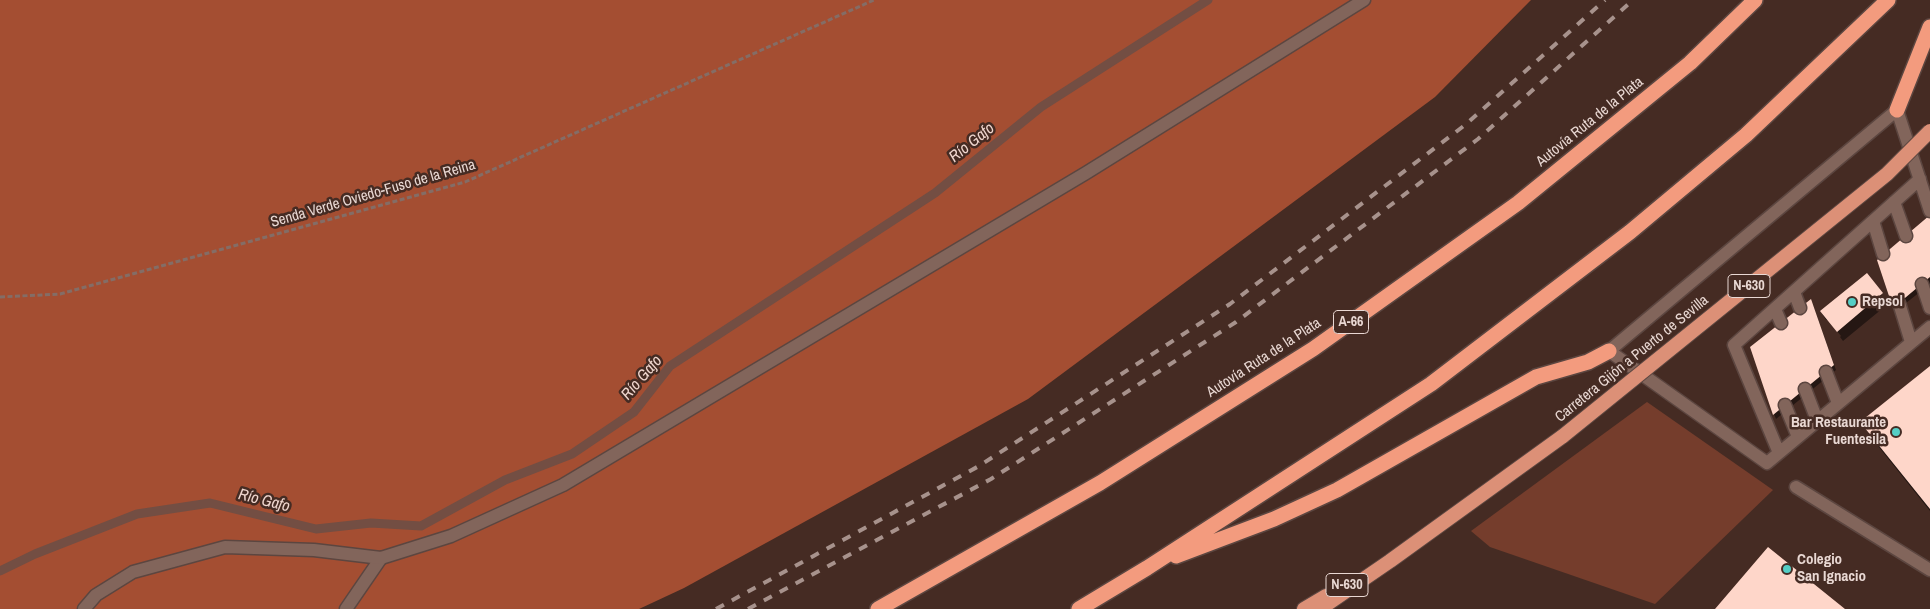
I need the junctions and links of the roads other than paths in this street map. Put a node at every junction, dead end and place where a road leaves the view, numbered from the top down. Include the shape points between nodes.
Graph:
1 (1364, 0) edge
2 (1755, 0) edge
3 (1888, 0) edge
4 (1930, 27) edge
5 (1898, 110) junction
6 (1930, 131) edge
7 (1920, 179) junction
8 (1894, 202) junction
9 (1930, 212) edge
10 (1873, 221) junction
11 (1906, 236) dead end
12 (1883, 254) dead end
13 (1922, 284) dead end
14 (1794, 292) junction
15 (1898, 303) dead end
16 (1775, 308) junction
17 (1800, 308) dead end
18 (1930, 308) edge
19 (1781, 323) dead end
20 (1755, 327) junction
21 (1930, 327) edge
22 (1760, 340) dead end
23 (1911, 342) junction
24 (1609, 351) junction
25 (1826, 372) dead end
26 (1805, 388) dead end
27 (1838, 403) junction
28 (1785, 405) dead end
29 (1818, 420) junction
30 (1798, 437) junction
31 (1778, 453) junction
32 (1796, 487) dead end
33 (381, 558) junction
34 (1390, 561) junction
35 (1147, 568) junction
36 (1930, 570) edge
37 (910, 592) junction
38 (84, 609) edge
39 (346, 609) edge
40 (872, 609) edge
41 (878, 609) edge
42 (1078, 609) edge
43 (1304, 609) edge
44 (1320, 609) edge

1 - 33 street via 1086,174 563,485 451,536
2 - 37 highway, Autovía Ruta de la Plata / A-66 via 1690,63 1518,203 1328,338 1100,483
3 - 35 highway via 1746,135 1630,232 1431,384
4 - 5 highway
5 - 7 street
5 - 24 street
6 - 34 highway, Carretera Gijón a Puerto de Sevilla / N-630, bridge via 1888,174 1563,436
7 - 8 street
7 - 9 street
8 - 10 street
8 - 11 street
10 - 12 street
10 - 14 street
13 - 18 street
14 - 16 street
14 - 17 street
15 - 23 street
16 - 19 street
16 - 20 street
20 - 22 street
20 - 31 street via 1734,345
21 - 23 street
23 - 27 street
24 - 31 street via 1766,462
24 - 35 highway via 1588,362 1536,377 1337,490 1274,519
25 - 27 street
26 - 29 street
27 - 29 street
28 - 30 street
29 - 30 street
30 - 31 street
32 - 36 street
33 - 38 street via 314,550 225,547 133,572 96,594
33 - 39 street
34 - 43 highway, Carretera Gijón a Puerto de Sevilla / N-630
34 - 44 highway, Carretera Gijón a Puerto de Sevilla / N-630
35 - 42 highway
37 - 40 highway
37 - 41 highway, Autovía Ruta de la Plata / A-66

